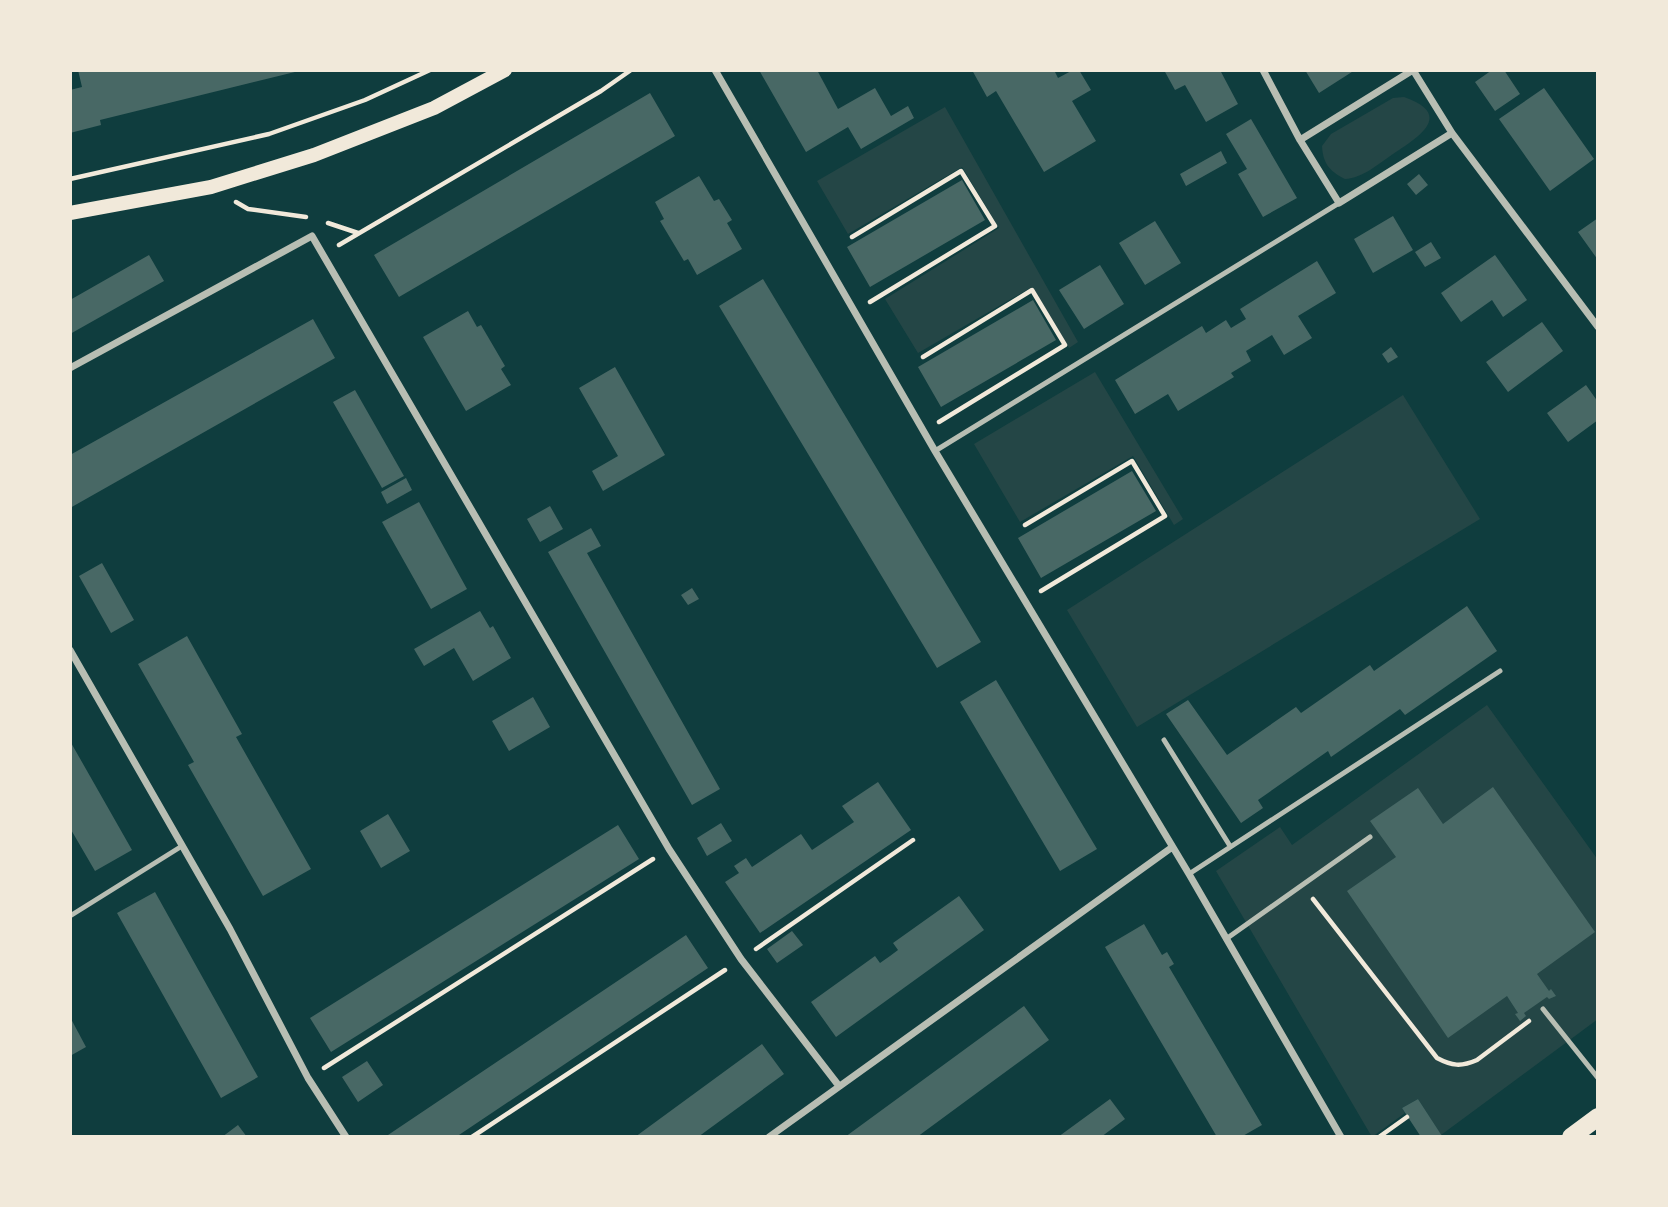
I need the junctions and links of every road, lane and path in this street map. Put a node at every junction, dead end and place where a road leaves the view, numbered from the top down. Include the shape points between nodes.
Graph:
1 (430, 70) edge
2 (505, 70) edge
3 (631, 70) edge
4 (715, 70) edge
5 (1263, 70) edge
6 (1452, 133) junction
7 (1300, 140) junction
8 (70, 179) edge
9 (211, 187) junction
10 (1339, 203) junction
11 (70, 213) edge
12 (316, 219) dead end
13 (326, 222) dead end
14 (358, 233) junction
15 (852, 237) dead end
16 (323, 254) junction
17 (854, 312) junction
18 (1598, 327) edge
19 (923, 357) dead end
20 (70, 368) edge
21 (924, 431) junction
22 (935, 451) junction
23 (1025, 525) dead end
24 (1026, 600) junction
25 (70, 650) edge
26 (1500, 671) dead end
27 (1164, 740) dead end
28 (1370, 837) dead end
29 (913, 840) dead end
30 (182, 846) junction
31 (1230, 846) junction
32 (1171, 848) junction
33 (669, 849) junction
34 (1189, 874) junction
35 (1302, 885) junction
36 (70, 915) edge
37 (1226, 939) junction
38 (741, 959) junction
39 (1543, 1009) joint
40 (308, 1078) junction
41 (1598, 1078) edge
42 (839, 1086) junction
43 (1407, 1117) dead end
44 (1598, 1117) edge
45 (346, 1137) edge
46 (472, 1137) edge
47 (769, 1137) edge
48 (1341, 1137) edge
49 (1379, 1137) edge
50 (1571, 1137) edge

1 - 8 path via 365,100 270,134
2 - 9 main road via 434,108 314,155
3 - 14 path
4 - 17 street
5 - 7 street
6 - 7 street via 1413,70
6 - 10 street
6 - 18 street
7 - 10 street
9 - 11 main road
9 - 12 path via 248,209
10 - 22 lane
13 - 14 path
14 - 16 path
15 - 17 path via 961,171 995,226
16 - 20 street via 312,236
16 - 33 street
17 - 21 street
19 - 21 path via 1032,290 1065,345
21 - 22 street
22 - 24 street
23 - 24 path via 1132,461 1165,516
24 - 32 street
25 - 30 street
26 - 31 lane
27 - 31 lane
28 - 35 lane
29 - 38 path
30 - 36 lane
30 - 40 street
31 - 34 lane
32 - 34 street
32 - 42 street
33 - 38 street
33 - 40 path
34 - 37 street
35 - 37 lane
35 - 39 path via 1437,1058 1459,1066 1477,1060
37 - 48 street
38 - 42 street
38 - 46 path
39 - 41 lane
40 - 45 street
42 - 47 street
43 - 49 path
44 - 50 main road

